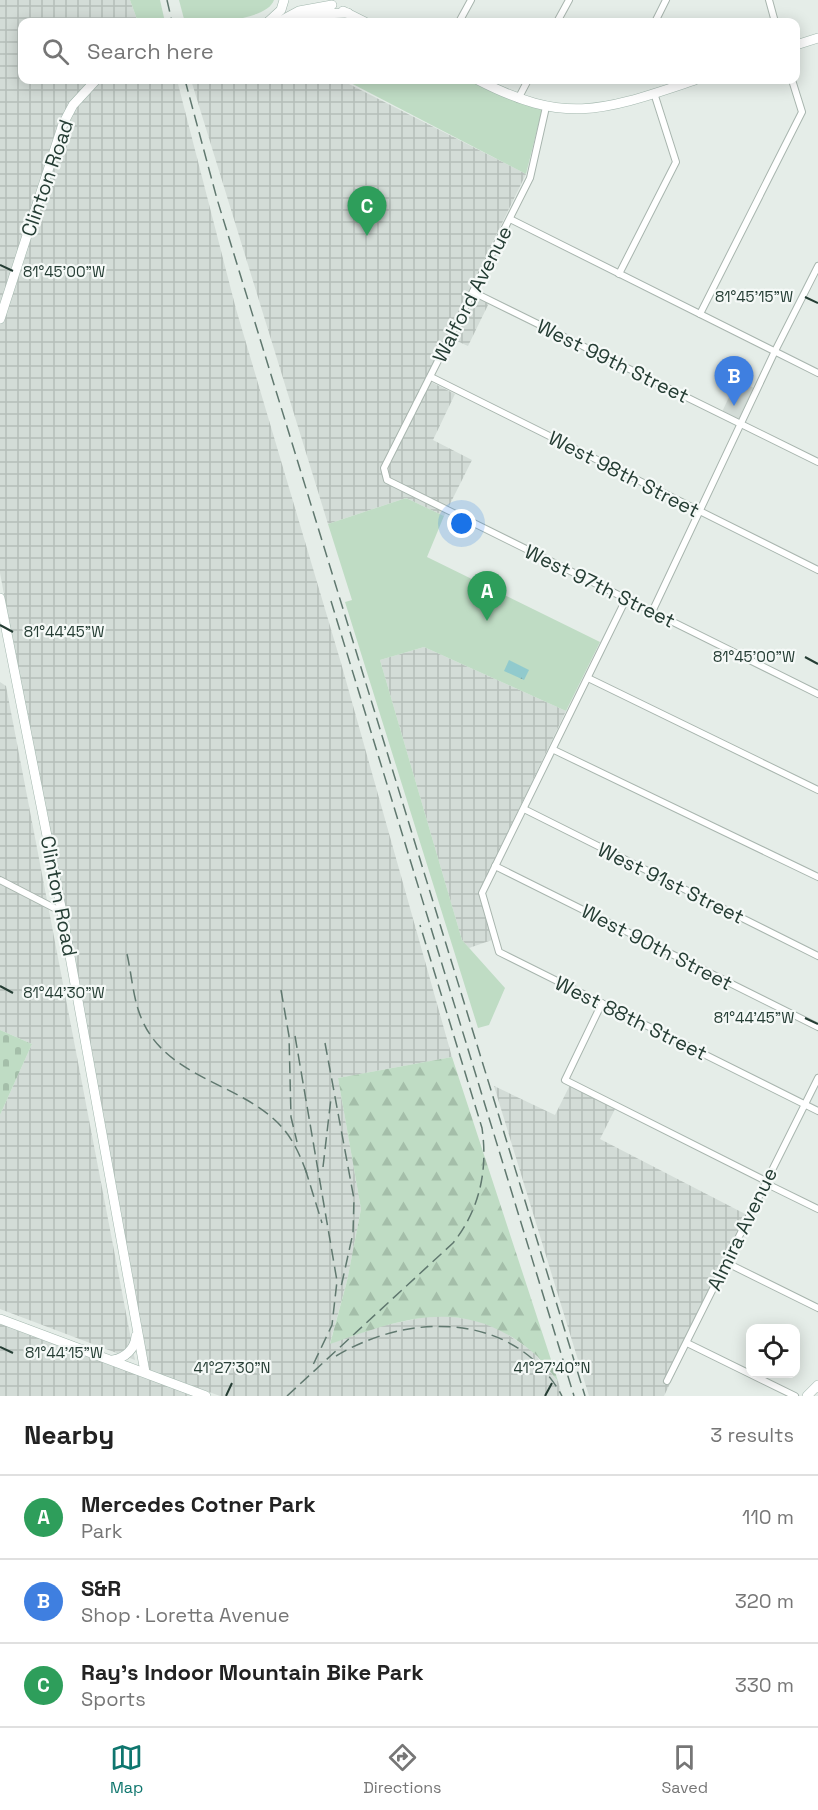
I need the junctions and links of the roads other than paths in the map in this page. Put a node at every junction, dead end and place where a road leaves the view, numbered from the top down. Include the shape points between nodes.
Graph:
1 (284, 0) edge
2 (471, 0) edge
3 (569, 0) edge
4 (666, 0) edge
5 (769, 0) edge
6 (321, 7) edge
7 (348, 14) junction
8 (272, 18) edge
9 (286, 18) edge
10 (356, 18) edge
11 (461, 18) edge
12 (559, 18) edge
13 (657, 18) edge
14 (774, 18) edge
15 (818, 38) edge
16 (800, 43) edge
17 (92, 84) edge
18 (486, 84) edge
19 (526, 84) edge
20 (670, 84) edge
21 (793, 84) edge
22 (654, 93) junction
23 (518, 99) junction
24 (546, 107) junction
25 (510, 219) junction
26 (818, 266) edge
27 (619, 274) junction
28 (473, 292) junction
29 (700, 314) junction
30 (0, 318) edge
31 (774, 351) junction
32 (818, 373) edge
33 (430, 377) junction
34 (740, 424) junction
35 (818, 462) edge
36 (384, 475) joint
37 (698, 511) junction
38 (818, 570) edge
39 (0, 598) edge
40 (626, 599) junction
41 (652, 612) junction
42 (588, 678) junction
43 (818, 694) edge
44 (554, 750) junction
45 (818, 790) edge
46 (524, 809) junction
47 (495, 866) junction
48 (818, 877) edge
49 (0, 880) edge
50 (62, 912) junction
51 (818, 956) edge
52 (602, 1003) junction
53 (818, 1028) edge
54 (818, 1077) edge
55 (805, 1104) junction
56 (818, 1111) edge
57 (765, 1182) junction
58 (818, 1209) edge
59 (725, 1263) junction
60 (818, 1308) edge
61 (0, 1319) edge
62 (137, 1328) junction
63 (687, 1342) junction
64 (111, 1360) junction
65 (145, 1372) junction
66 (667, 1381) dead end
67 (818, 1385) edge
68 (206, 1396) edge
69 (795, 1396) edge
70 (807, 1396) edge

1 - 8 street
2 - 11 street
3 - 12 street
4 - 13 street
5 - 14 street
6 - 7 street
6 - 7 street via 332,5
6 - 9 street
7 - 10 street
15 - 16 street
17 - 30 street, Clinton Road via 73,105 63,124
18 - 23 street
19 - 23 street
20 - 22 street
21 - 29 street via 802,112
22 - 24 street via 601,107
22 - 27 street via 676,162
23 - 24 street
24 - 25 street, Walford Avenue via 530,178
25 - 27 street
25 - 28 street, Walford Avenue
26 - 31 street
27 - 29 street
28 - 33 street, Walford Avenue
28 - 34 street, West 99th Street
29 - 31 street
31 - 32 street
31 - 34 street
33 - 36 street, Walford Avenue
33 - 37 street, West 98th Street
34 - 35 street, West 99th Street
34 - 37 street
36 - 40 street, West 97th Street via 387,480
37 - 38 street, West 98th Street
37 - 41 street
39 - 50 street, Clinton Road
40 - 41 street, West 97th Street
40 - 42 street
41 - 43 street, West 97th Street
42 - 44 street
42 - 45 street
44 - 46 street
44 - 48 street
46 - 47 street
46 - 51 street, West 91st Street
47 - 52 street, West 88th Street via 482,893 499,952
47 - 53 street, West 90th Street
49 - 50 street
50 - 62 street, Clinton Road
52 - 55 street, West 88th Street
52 - 57 street via 565,1080
54 - 55 street, Almira Avenue
55 - 56 street, West 88th Street
55 - 57 street, Almira Avenue
57 - 58 street
57 - 59 street, Almira Avenue
59 - 60 street
59 - 63 street, Almira Avenue
61 - 64 street
62 - 64 street via 131,1349 121,1359
62 - 65 street, Clinton Road
63 - 66 street, Almira Avenue
63 - 69 street
64 - 65 street
65 - 68 street
67 - 70 street

